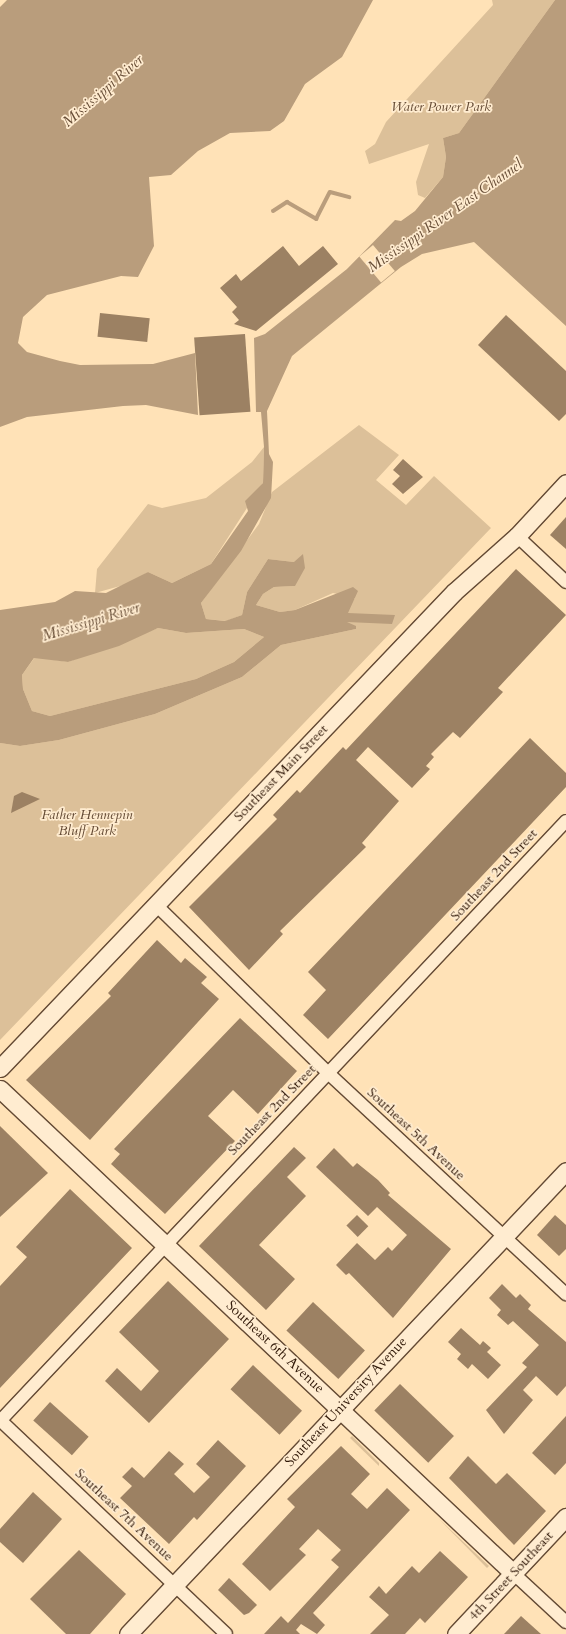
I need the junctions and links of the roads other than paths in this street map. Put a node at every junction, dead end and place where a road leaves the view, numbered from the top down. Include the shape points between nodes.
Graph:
1 (566, 483) edge
2 (517, 536) junction
3 (566, 582) edge
4 (566, 821) edge
5 (156, 905) junction
6 (0, 1068) edge
7 (328, 1073) junction
8 (0, 1089) edge
9 (566, 1171) edge
10 (504, 1236) junction
11 (165, 1245) junction
12 (566, 1294) edge
13 (340, 1409) junction
14 (0, 1421) edge
15 (566, 1517) edge
16 (513, 1573) junction
17 (175, 1584) junction
18 (566, 1622) edge
19 (128, 1634) edge
20 (226, 1634) edge
21 (456, 1634) edge

1 - 2 street, Southeast Main Street
2 - 3 street
2 - 5 street, Southeast Main Street via 454,592
4 - 7 street, Southeast 2nd Street
5 - 6 street, Southeast Main Street
5 - 7 street, Southeast 5th Avenue
7 - 10 street, Southeast 5th Avenue
7 - 11 street, Southeast 2nd Street
8 - 11 street, Southeast 6th Avenue
9 - 10 street, Southeast University Avenue
10 - 12 street, Southeast 5th Avenue
10 - 13 street, Southeast University Avenue
11 - 13 street, Southeast 6th Avenue
11 - 14 street, Southeast 2nd Street
13 - 16 street, Southeast 6th Avenue
13 - 17 street, Southeast University Avenue
14 - 17 street, Southeast 7th Avenue
15 - 16 street, 4th Street Southeast
16 - 18 street, Southeast 6th Avenue
16 - 21 street, 4th Street Southeast
17 - 19 street, Southeast University Avenue
17 - 20 street, Southeast 7th Avenue

